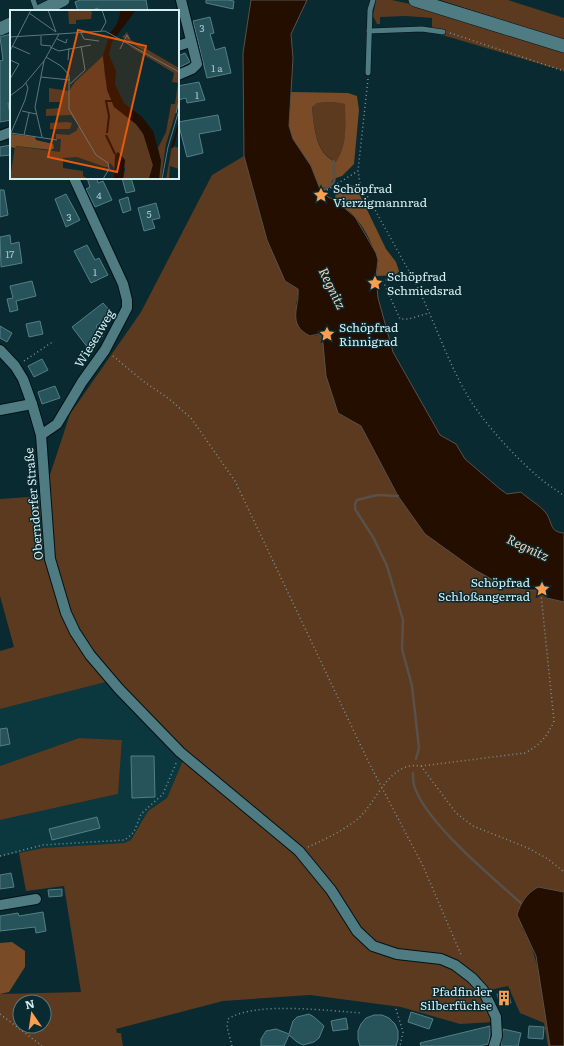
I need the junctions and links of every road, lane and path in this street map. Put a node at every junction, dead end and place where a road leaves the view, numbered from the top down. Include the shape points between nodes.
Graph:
1 (33, 0) edge
2 (63, 0) edge
3 (181, 0) edge
4 (373, 0) edge
5 (415, 0) edge
6 (37, 10) edge
7 (42, 10) edge
8 (10, 24) edge
9 (0, 29) edge
10 (369, 31) junction
11 (443, 32) joint
12 (190, 42) junction
13 (179, 46) edge
14 (564, 46) edge
15 (564, 71) edge
16 (368, 73) joint
17 (179, 75) edge
18 (10, 132) edge
19 (0, 136) edge
20 (358, 171) junction
21 (74, 179) edge
22 (327, 190) dead end
23 (410, 273) junction
24 (383, 281) junction
25 (378, 282) dead end
26 (429, 313) junction
27 (54, 341) dead end
28 (0, 350) edge
29 (105, 350) junction
30 (15, 366) junction
31 (32, 404) junction
32 (0, 410) edge
33 (41, 435) junction
34 (564, 496) edge
35 (541, 594) dead end
36 (180, 752) junction
37 (421, 766) junction
38 (382, 788) junction
39 (299, 851) junction
40 (0, 856) edge
41 (564, 872) edge
42 (36, 899) dead end
43 (0, 905) edge
44 (464, 971) junction
45 (396, 1009) dead end
46 (362, 1013) dead end
47 (0, 1014) edge
48 (42, 1046) edge
49 (232, 1046) edge
50 (400, 1046) edge
51 (494, 1046) edge

1 - 6 lane
2 - 7 street
3 - 12 street
4 - 10 lane
5 - 14 street
8 - 9 street
10 - 11 lane via 422,29
10 - 16 lane
11 - 15 path
12 - 13 street
12 - 17 street via 197,64
16 - 20 path
18 - 19 street
20 - 22 path
20 - 23 path via 360,183
21 - 29 street, Wiesenweg via 128,300
23 - 24 path
23 - 26 path
24 - 25 path
24 - 26 path via 400,319 409,320
26 - 34 path via 435,330 474,406 521,461
27 - 30 path
28 - 30 street, Oberndorfer Straße
29 - 33 street, Wiesenweg via 57,424
29 - 38 path via 191,418 221,459 246,504
30 - 31 street, Oberndorfer Straße
31 - 32 street
31 - 33 street, Oberndorfer Straße
33 - 36 street, Oberndorfer Straße via 50,559 66,613 90,655
35 - 37 path via 554,721 548,736 525,753
36 - 39 street, Oberndorfer Straße
36 - 40 path via 163,794 141,814 134,832 125,840 43,844
37 - 38 path via 407,766 392,775
37 - 41 path via 456,813 473,826 528,848
38 - 39 path via 359,817 332,836
38 - 44 path via 423,866 463,961
39 - 44 street, Oberndorfer Straße via 357,931 373,946 397,954 441,959
42 - 43 street
44 - 51 street, Oberndorfer Straße via 483,990 493,1008 498,1023
45 - 50 path via 403,1032
46 - 49 path via 311,1009 244,1012 228,1020 227,1027
47 - 48 path

